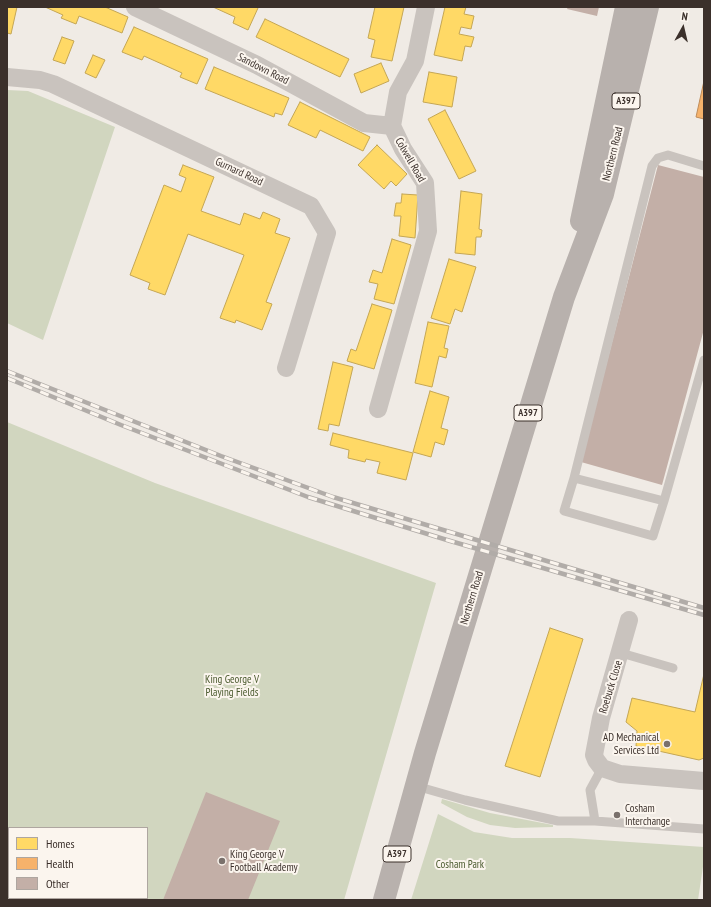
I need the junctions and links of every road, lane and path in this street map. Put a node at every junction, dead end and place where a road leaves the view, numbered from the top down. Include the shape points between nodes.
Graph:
1 (135, 7) edge
2 (426, 7) edge
3 (626, 7) edge
4 (648, 7) edge
5 (7, 77) edge
6 (392, 126) junction
7 (704, 166) edge
8 (564, 297) junction
9 (704, 360) edge
10 (286, 368) dead end
11 (378, 409) dead end
12 (574, 478) junction
13 (664, 501) junction
14 (629, 620) dead end
15 (621, 653) junction
16 (673, 668) dead end
17 (602, 768) junction
18 (704, 781) edge
19 (416, 786) junction
20 (595, 821) junction
21 (704, 829) edge
22 (384, 900) edge

1 - 6 street, Sandown Road via 257,65 364,124
2 - 6 street, Colwell Road via 415,61 398,92
3 - 8 main road, Northern Road / A397
4 - 8 main road, Northern Road / A397 via 603,194
5 - 10 street, Gurnard Road via 53,84 311,206 328,233
6 - 11 street, Colwell Road via 403,149 425,183 428,231
7 - 12 lane via 668,155 658,158 652,166
8 - 19 main road, Northern Road / A397
9 - 13 lane
12 - 13 lane
12 - 13 lane via 564,511 654,536
14 - 15 street, Roebuck Close
15 - 16 lane
15 - 17 street, Roebuck Close via 595,743 594,755
17 - 18 street via 620,774
17 - 20 lane via 590,790
19 - 20 lane via 536,817 558,821
19 - 22 main road, Northern Road / A397
20 - 21 lane

